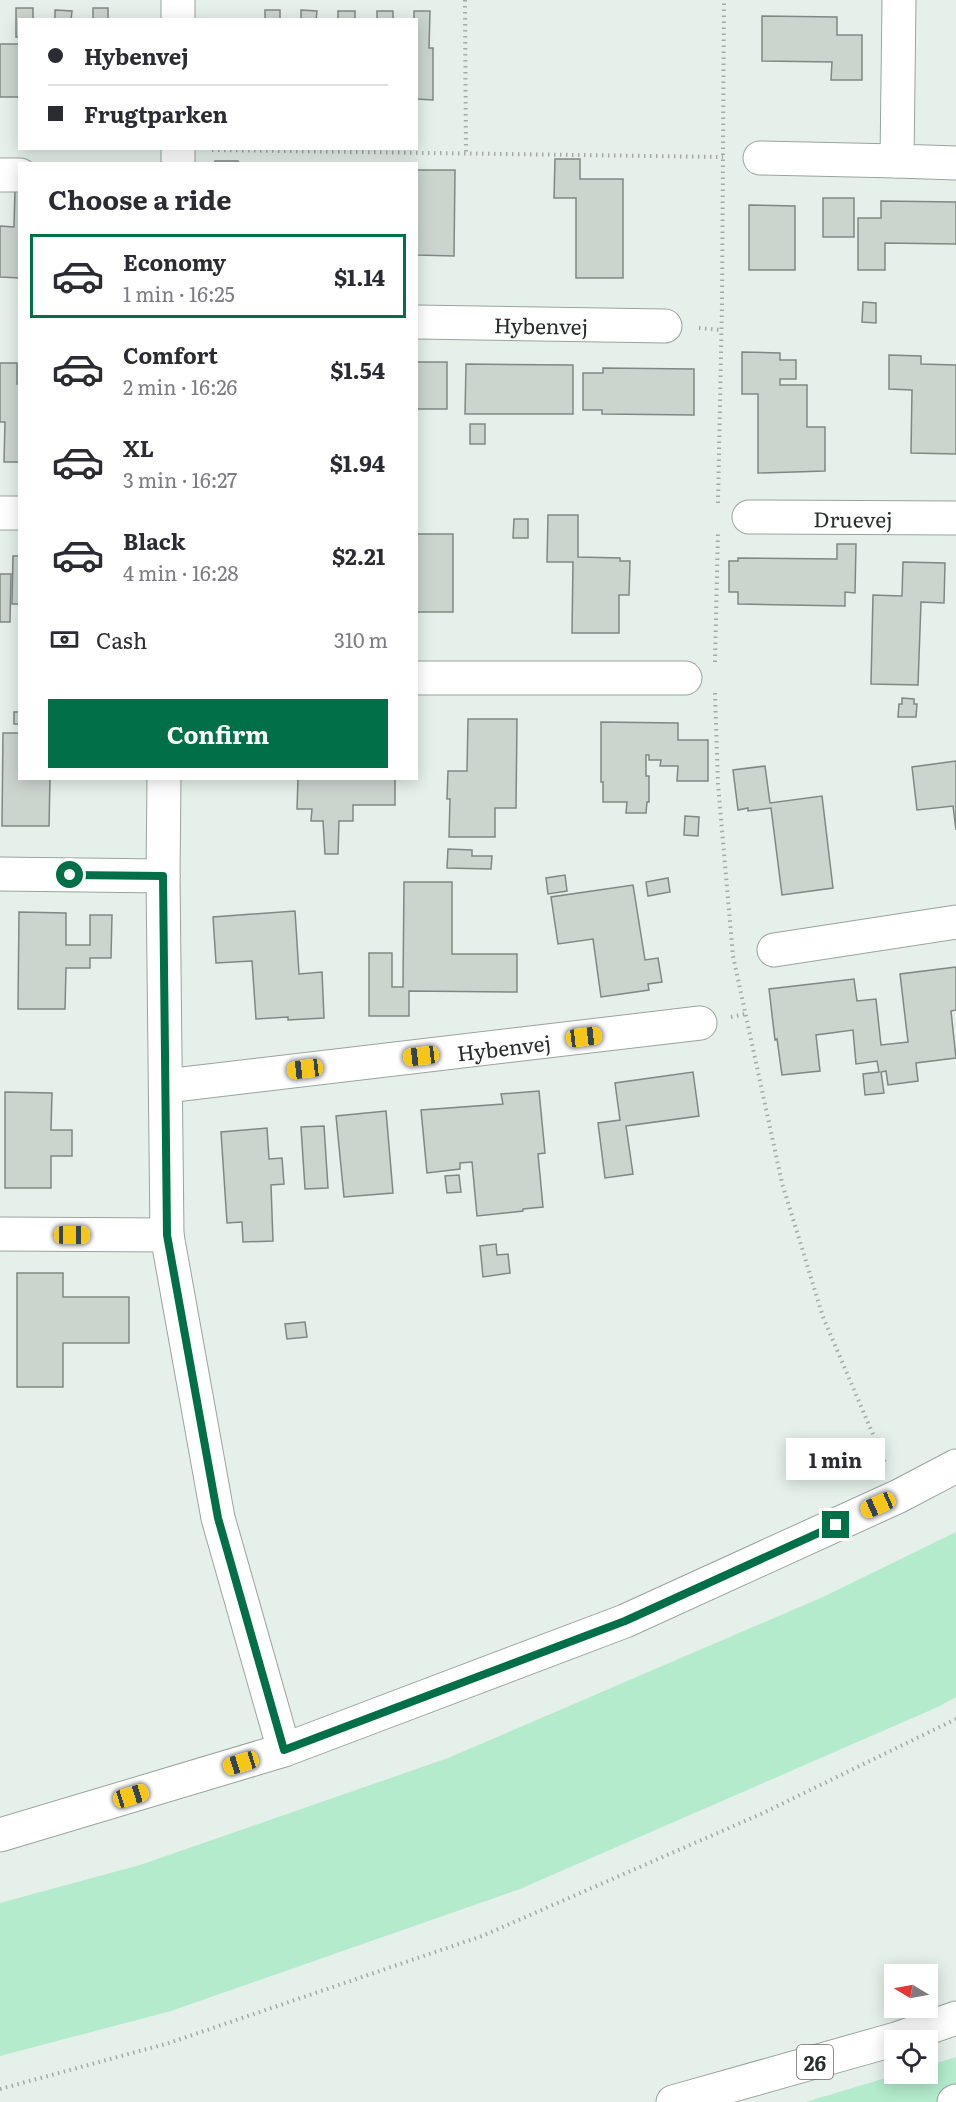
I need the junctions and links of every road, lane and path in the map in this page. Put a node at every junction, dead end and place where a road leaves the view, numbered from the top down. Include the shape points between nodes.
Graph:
1 (178, 0) edge
2 (465, 0) edge
3 (724, 0) edge
4 (899, 0) edge
5 (178, 18) edge
6 (178, 154) edge
7 (466, 154) junction
8 (723, 157) junction
9 (760, 158) joint
10 (897, 162) junction
11 (956, 163) edge
12 (0, 175) edge
13 (18, 175) edge
14 (418, 322) edge
15 (664, 326) dead end
16 (0, 513) edge
17 (18, 513) edge
18 (733, 515) joint
19 (956, 518) edge
20 (718, 526) dead end
21 (700, 673) joint
22 (418, 678) edge
23 (715, 690) dead end
24 (164, 780) edge
25 (0, 874) edge
26 (163, 876) junction
27 (956, 922) edge
28 (774, 950) dead end
29 (700, 1023) dead end
30 (165, 1086) junction
31 (0, 1234) edge
32 (167, 1235) junction
33 (956, 1466) edge
34 (899, 1496) junction
35 (956, 1719) edge
36 (284, 1750) junction
37 (0, 1835) edge
38 (956, 2018) edge
39 (0, 2089) edge
40 (673, 2102) edge

1 - 5 main road
2 - 7 path
3 - 8 path
4 - 10 main road
6 - 7 path
7 - 8 path
8 - 9 path
8 - 18 path
9 - 10 main road
10 - 11 main road
12 - 13 main road
14 - 15 main road, Hybenvej
16 - 17 main road
18 - 19 main road, Druevej
20 - 21 path
21 - 22 main road
23 - 34 path via 718,784 733,956 782,1183 823,1317
24 - 26 main road
25 - 26 main road
26 - 30 main road
27 - 28 main road
29 - 30 main road, Hybenvej
30 - 32 main road
31 - 32 main road
32 - 36 main road via 218,1518
33 - 34 main road
34 - 36 main road via 625,1621
35 - 39 path via 761,1814 482,1936 170,2043
36 - 37 main road
38 - 40 main road, 26 via 896,2039

